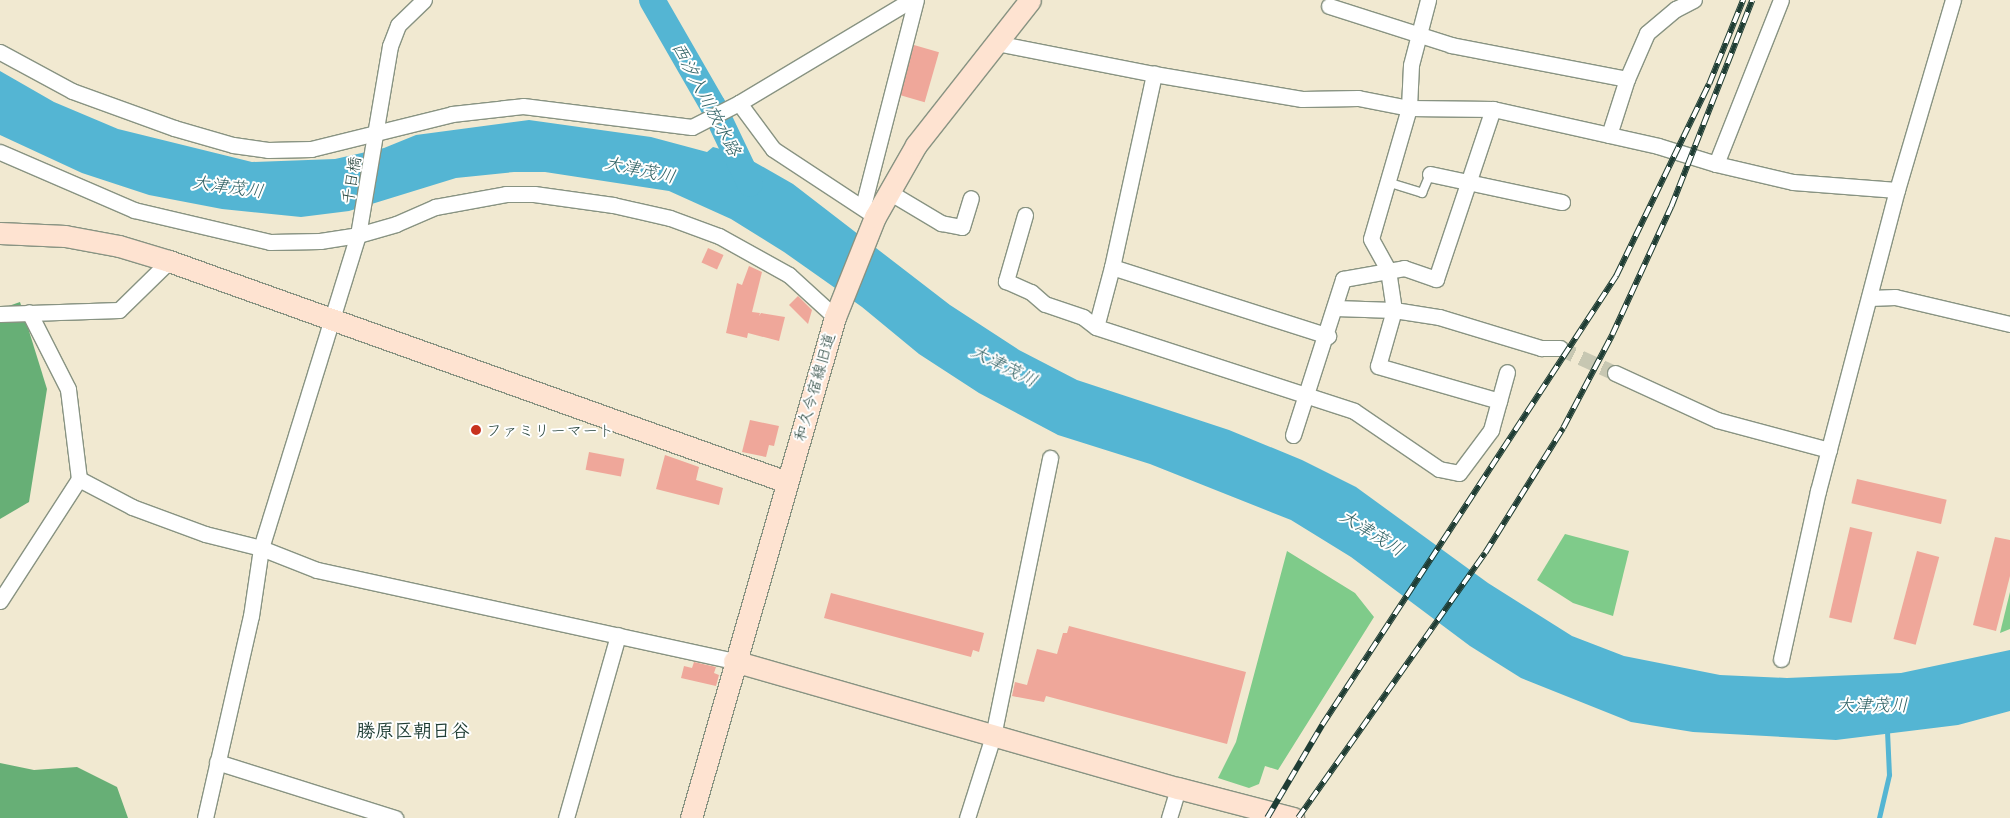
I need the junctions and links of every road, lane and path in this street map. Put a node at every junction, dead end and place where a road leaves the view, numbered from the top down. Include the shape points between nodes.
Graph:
1 (424, 0) edge
2 (911, 0) edge
3 (916, 0) edge
4 (1030, 0) edge
5 (1428, 0) edge
6 (1694, 0) edge
7 (1780, 0) edge
8 (1953, 0) edge
9 (1329, 6) dead end
10 (1418, 36) junction
11 (996, 43) junction
12 (0, 52) edge
13 (1154, 74) junction
14 (1627, 80) junction
15 (739, 103) junction
16 (1409, 108) junction
17 (1493, 109) junction
18 (378, 130) junction
19 (1609, 135) junction
20 (0, 152) edge
21 (1716, 164) junction
22 (1430, 174) joint
23 (1387, 182) junction
24 (1470, 183) junction
25 (1897, 190) junction
26 (889, 192) junction
27 (971, 198) dead end
28 (1562, 202) dead end
29 (869, 212) junction
30 (1025, 216) dead end
31 (0, 233) edge
32 (358, 235) junction
33 (169, 260) junction
34 (1112, 267) junction
35 (1388, 270) junction
36 (1869, 298) junction
37 (1335, 308) junction
38 (1394, 310) junction
39 (29, 312) junction
40 (0, 314) edge
41 (835, 317) junction
42 (333, 318) junction
43 (2010, 324) edge
44 (1096, 326) junction
45 (1328, 336) junction
46 (1560, 348) tunnel mouth
47 (1507, 372) dead end
48 (1615, 373) tunnel mouth
49 (1305, 397) junction
50 (1499, 401) junction
51 (1293, 435) dead end
52 (1829, 450) junction
53 (1050, 458) dead end
54 (79, 479) junction
55 (787, 482) junction
56 (261, 548) junction
57 (0, 601) edge
58 (618, 635) junction
59 (1781, 659) dead end
60 (734, 661) junction
61 (993, 736) junction
62 (217, 762) junction
63 (1178, 788) junction
64 (205, 818) edge
65 (395, 818) edge
66 (566, 818) edge
67 (691, 818) edge
68 (968, 818) edge
69 (1169, 818) edge
70 (1294, 818) edge

1 - 18 street, 千日橋 via 398,26 390,46
2 - 15 street
3 - 29 street
4 - 11 street, 和久今宿線旧道
5 - 10 street
6 - 14 street via 1676,9 1647,33
7 - 21 street
8 - 25 street
9 - 10 street
10 - 14 street
10 - 16 street via 1411,65
11 - 13 street
11 - 26 street, 和久今宿線旧道 via 916,145
12 - 18 street via 90,98 233,145 268,150 312,149
13 - 16 street via 1302,98 1358,98
13 - 34 street
14 - 19 street
15 - 18 street via 692,127 523,106 452,114
15 - 29 street via 773,148
16 - 17 street
16 - 23 street
17 - 19 street
17 - 24 street
18 - 32 street, 千日橋
19 - 21 street
20 - 32 street via 134,210 213,231 270,242 320,241
21 - 25 street via 1793,182
22 - 23 lane via 1422,193
22 - 24 street
23 - 35 street via 1371,239
24 - 28 street
24 - 35 street via 1436,279 1404,268
25 - 36 street
26 - 27 street via 941,223 962,227
26 - 29 street, 和久今宿線旧道
29 - 41 street, 和久今宿線旧道
30 - 44 street via 1006,281 1031,292 1045,304 1083,317
31 - 33 street via 65,236
32 - 41 street via 396,224 435,207 506,194 534,194 613,204 670,218 719,236 789,275
32 - 42 street, 千日橋
33 - 39 street via 119,310
33 - 42 street
34 - 44 street
34 - 45 street
35 - 37 street via 1344,279
35 - 38 street
36 - 43 street via 1895,297
36 - 52 street
37 - 38 street
37 - 45 street
38 - 46 street via 1439,316 1542,348
38 - 50 street via 1378,366
39 - 40 street
39 - 54 street via 68,389
41 - 55 street, 和久今宿線旧道
42 - 55 street
42 - 56 street, 千日橋
44 - 49 street
45 - 49 street
47 - 50 street
48 - 52 street via 1717,420
49 - 50 street via 1354,411 1439,469 1459,473 1491,430
49 - 51 street
52 - 59 street
53 - 61 street
54 - 56 street via 132,507 205,534
54 - 57 street
55 - 60 street, 和久今宿線旧道
56 - 58 street via 317,570
56 - 62 street, 千日橋 via 251,616
58 - 60 street
58 - 66 street
60 - 61 street
60 - 67 street, 和久今宿線旧道
61 - 63 street
61 - 68 street
62 - 64 street, 千日橋
62 - 65 street
63 - 69 street
63 - 70 street

